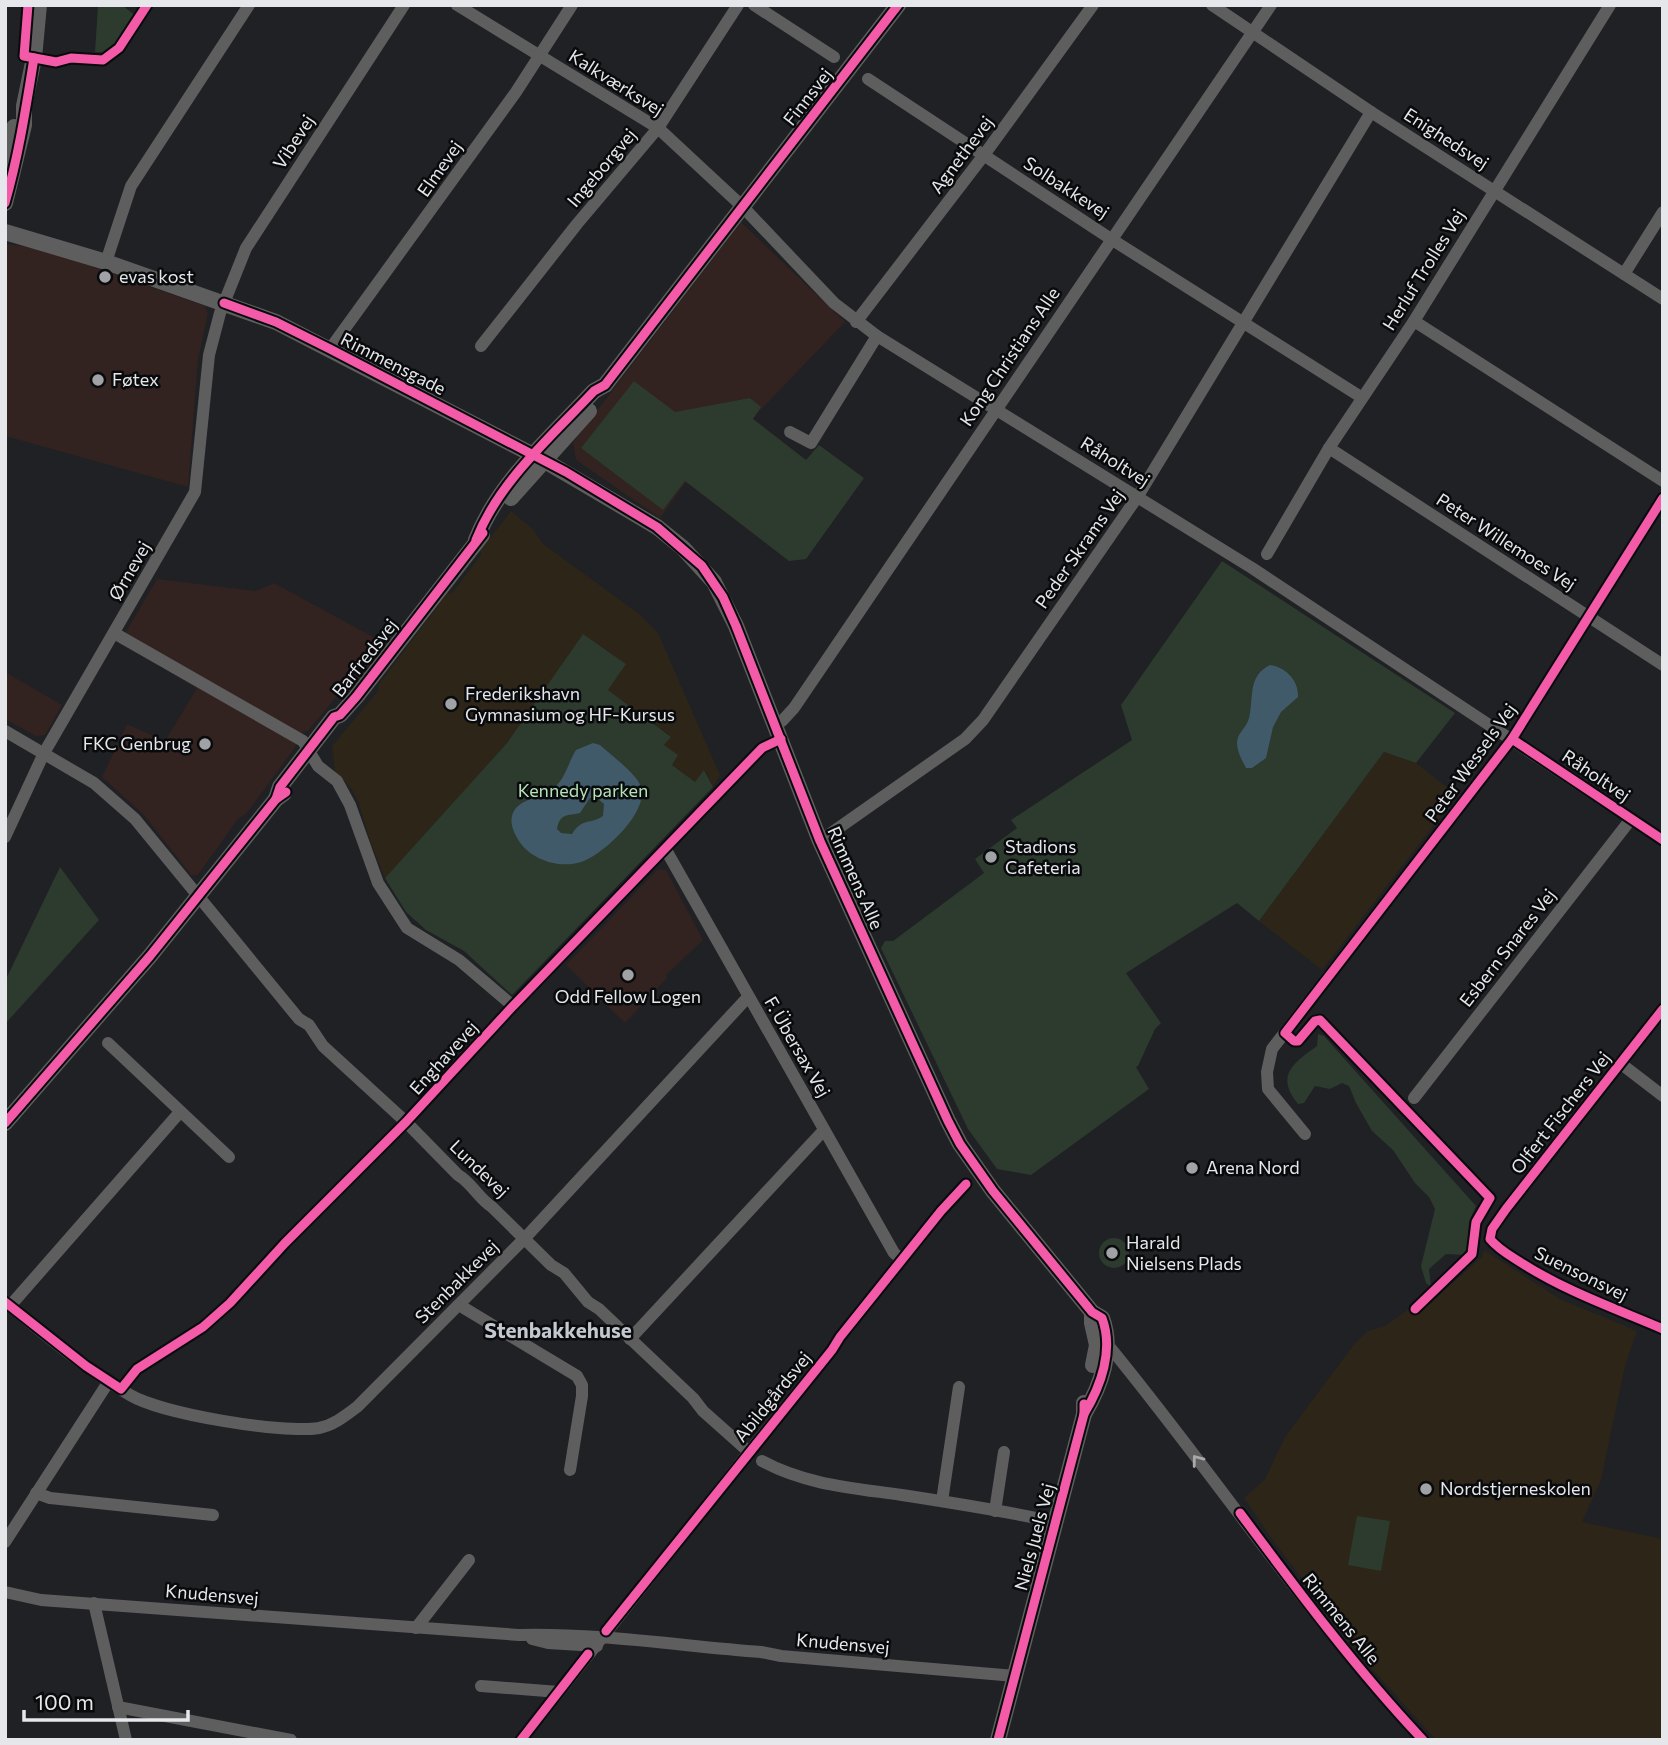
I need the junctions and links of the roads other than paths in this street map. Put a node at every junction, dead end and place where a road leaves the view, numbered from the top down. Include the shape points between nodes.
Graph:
1 (39, 5) edge
2 (248, 5) edge
3 (404, 5) edge
4 (457, 5) edge
5 (572, 5) edge
6 (738, 5) edge
7 (754, 5) edge
8 (898, 5) edge
9 (1093, 5) edge
10 (1212, 5) edge
11 (1271, 5) edge
12 (1610, 5) edge
13 (1252, 32) junction
14 (539, 56) junction
15 (834, 58) dead end
16 (868, 79) dead end
17 (24, 106) junction
18 (1371, 112) junction
19 (658, 128) junction
20 (984, 155) junction
21 (5, 156) edge
22 (1495, 192) junction
23 (5, 203) edge
24 (743, 207) junction
25 (1663, 212) edge
26 (5, 232) edge
27 (1111, 239) junction
28 (106, 262) junction
29 (1624, 274) junction
30 (1663, 299) edge
31 (224, 303) junction
32 (1414, 321) junction
33 (856, 322) junction
34 (1244, 323) junction
35 (877, 337) junction
36 (481, 346) dead end
37 (330, 349) junction
38 (1361, 397) junction
39 (997, 408) junction
40 (790, 432) dead end
41 (1329, 448) junction
42 (539, 458) junction
43 (1663, 481) edge
44 (1138, 496) junction
45 (1663, 498) edge
46 (1267, 554) dead end
47 (1589, 617) junction
48 (114, 633) junction
49 (1663, 665) edge
50 (5, 731) edge
51 (778, 731) junction
52 (1512, 739) junction
53 (44, 753) junction
54 (311, 753) junction
55 (1631, 819) junction
56 (5, 836) edge
57 (1663, 840) edge
58 (820, 841) junction
59 (666, 850) junction
60 (199, 898) junction
61 (748, 997) junction
62 (513, 1006) junction
63 (1661, 1015) edge
64 (108, 1043) dead end
65 (1620, 1063) junction
66 (1663, 1096) edge
67 (1414, 1098) dead end
68 (180, 1112) junction
69 (406, 1122) junction
70 (5, 1123) edge
71 (824, 1130) junction
72 (1305, 1134) dead end
73 (229, 1157) dead end
74 (966, 1184) dead end
75 (525, 1238) junction
76 (1490, 1239) joint
77 (901, 1259) junction
78 (7, 1304) edge
79 (459, 1306) junction
80 (1663, 1329) edge
81 (630, 1339) junction
82 (1102, 1345) junction
83 (109, 1381) junction
84 (959, 1387) dead end
85 (121, 1389) junction
86 (748, 1452) junction
87 (1004, 1452) dead end
88 (762, 1461) dead end
89 (570, 1471) dead end
90 (36, 1493) junction
91 (942, 1501) junction
92 (995, 1511) junction
93 (213, 1515) dead end
94 (1056, 1522) junction
95 (5, 1542) edge
96 (469, 1559) dead end
97 (5, 1591) edge
98 (93, 1603) junction
99 (416, 1628) junction
100 (597, 1642) junction
101 (1015, 1676) junction
102 (481, 1686) dead end
103 (559, 1692) junction
104 (118, 1707) junction
105 (126, 1740) edge
106 (291, 1740) edge
107 (520, 1740) edge
108 (998, 1740) edge
109 (1423, 1740) edge

1 - 17 street
2 - 28 street via 131,186
3 - 31 street, Vibevej via 246,248
4 - 14 street, Kalkværksvej
5 - 14 street, Elmevej
6 - 19 street, Ingeborgvej
7 - 15 street
8 - 24 street, Finnsvej
9 - 20 street, Agnethevej
10 - 13 street, Enighedsvej
11 - 13 street, Kong Christians Alle
12 - 22 street, Herluf Trolles Vej
13 - 18 street, Enighedsvej
13 - 27 street, Kong Christians Alle
14 - 19 street, Kalkværksvej
14 - 37 street, Elmevej
16 - 20 street, Solbakkevej
17 - 21 street
17 - 23 street via 24,125
18 - 22 street, Enighedsvej
18 - 34 street, Peder Skrams Vej
19 - 24 street, Kalkværksvej
19 - 36 street, Ingeborgvej
20 - 27 street, Solbakkevej
20 - 33 street, Agnethevej
22 - 29 street, Enighedsvej
22 - 32 street, Herluf Trolles Vej
24 - 33 street, Råholtvej
24 - 42 street, Barfredsvej via 605,385 594,391
25 - 29 street
26 - 28 street, Rimmensgade
27 - 34 street, Solbakkevej
27 - 39 street, Kong Christians Alle
28 - 31 street, Rimmensgade
29 - 30 street, Enighedsvej
31 - 37 street, Rimmensgade
31 - 48 street, Ørnevej via 209,355 195,492
32 - 38 street, Herluf Trolles Vej
32 - 43 street
33 - 35 street, Råholtvej
34 - 38 street, Solbakkevej
34 - 44 street, Peder Skrams Vej
35 - 39 street, Råholtvej
35 - 40 street via 811,443
37 - 42 street, Rimmensgade
38 - 41 street, Herluf Trolles Vej
39 - 44 street, Råholtvej
39 - 51 street, Kong Christians Alle
41 - 46 street, Herluf Trolles Vej
41 - 47 street, Peter Willemoes Vej
42 - 51 street, Rimmens Alle via 657,527 702,566 723,597
42 - 54 street, Barfredsvej via 518,471 476,540 340,715 334,716
44 - 52 street, Råholtvej
44 - 58 street, Peder Skrams Vej via 983,720 965,739
45 - 47 street, Peter Wessels Vej
47 - 49 street, Peter Willemoes Vej
47 - 52 street, Peter Wessels Vej
48 - 53 street, Ørnevej
48 - 54 street via 303,741
50 - 53 street, Lundevej
51 - 58 street, Rimmens Alle
51 - 59 street, Enghavevej
52 - 55 street, Råholtvej
52 - 72 street, Peter Wessels Vej via 1269,1056 1268,1089
53 - 56 street, Ørnevej
53 - 60 street, Lundevej via 106,792 135,819
54 - 60 street, Barfredsvej via 280,787 276,799
54 - 62 street via 318,766 337,781 377,883 407,928 459,960
55 - 57 street, Råholtvej
55 - 67 street, Esbern Snares Vej
58 - 82 street, Rimmens Alle via 960,1144 1028,1236 1093,1312 1092,1323
59 - 61 street, F. Übersax Vej
59 - 62 street, Enghavevej
60 - 69 street, Lundevej via 323,1046
60 - 70 street, Barfredsvej
61 - 71 street, F. Übersax Vej
61 - 75 street, Stenbakkevej
62 - 69 street, Enghavevej
63 - 65 street, Olfert Fischers Vej
64 - 68 street
65 - 66 street
65 - 76 street, Olfert Fischers Vej via 1498,1220
68 - 73 street
68 - 78 street
69 - 75 street, Lundevej
69 - 85 street, Enghavevej via 230,1303 203,1327 137,1369
71 - 77 street, F. Übersax Vej
71 - 81 street
74 - 77 street, Abildgårdsvej
75 - 79 street, Stenbakkevej
75 - 81 street, Lundevej
76 - 80 street, Suensonsvej via 1550,1280
77 - 86 street, Abildgårdsvej
78 - 83 street, Stenbakkevej
79 - 85 street, Stenbakkevej via 356,1408 319,1428 286,1429 198,1416 145,1402
79 - 89 street via 577,1376 582,1396
81 - 86 street, Lundevej
82 - 94 street, Niels Juels Vej via 1084,1399
109 -> 82 street, Rimmens Alle via 1316,1615 1240,1513
83 - 85 street, Stenbakkevej
83 - 90 street
84 - 91 street
86 - 100 street, Abildgårdsvej
87 - 92 street
88 - 91 street via 819,1483
90 - 93 street
90 - 95 street
91 - 92 street
92 - 94 street
94 - 101 street, Niels Juels Vej
96 - 99 street
97 - 98 street, Knudensvej via 41,1600
98 - 99 street, Knudensvej
98 - 104 street
99 - 100 street, Knudensvej via 519,1635 548,1643
100 - 101 street, Knudensvej
100 - 103 street, Abildgårdsvej
101 - 108 street, Niels Juels Vej
102 - 103 street
103 - 107 street, Abildgårdsvej
104 - 105 street
104 - 106 street

